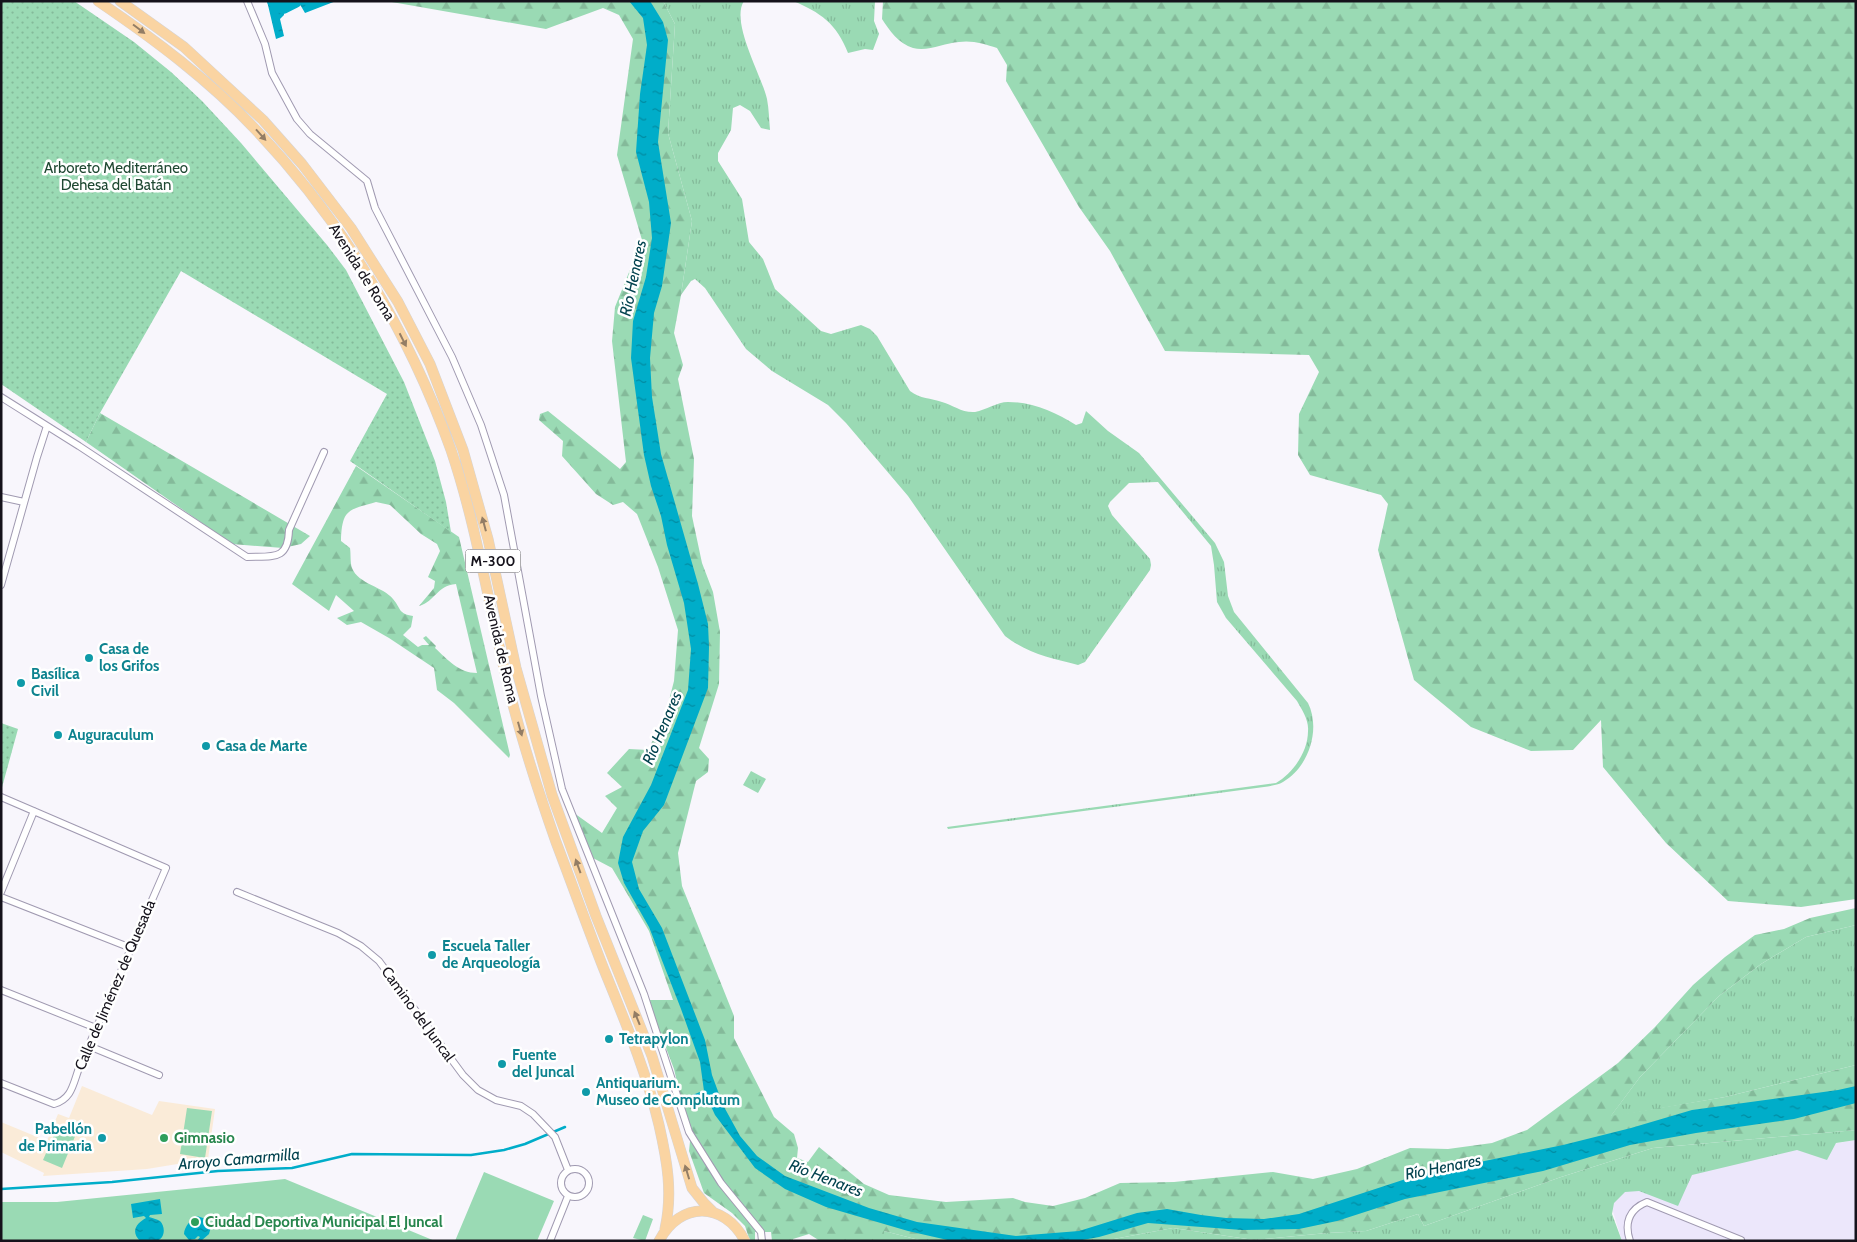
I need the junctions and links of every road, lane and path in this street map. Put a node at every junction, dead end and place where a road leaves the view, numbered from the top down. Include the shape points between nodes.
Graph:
1 (98, 1) edge
2 (120, 1) edge
3 (247, 1) edge
4 (1, 397) edge
5 (47, 426) junction
6 (324, 452) dead end
7 (1, 496) edge
8 (24, 502) junction
9 (1, 585) edge
10 (1, 797) edge
11 (34, 811) junction
12 (1, 892) edge
13 (237, 892) dead end
14 (1, 897) edge
15 (131, 948) junction
16 (1, 990) edge
17 (96, 1028) junction
18 (89, 1046) junction
19 (159, 1075) dead end
20 (1, 1083) edge
21 (568, 1170) junction
22 (568, 1196) junction
23 (713, 1212) junction
24 (665, 1229) junction
25 (1741, 1240) edge
26 (550, 1241) edge
27 (659, 1241) edge
28 (745, 1241) edge
29 (762, 1241) edge
30 (1630, 1241) edge

1 -> 24 main road, Avenida de Roma / M-300 via 176,57 254,128 294,173 342,236 419,370 451,451 477,543 504,671 541,799 652,1096 670,1192
23 -> 2 main road, Avenida de Roma / M-300 via 692,1188 652,1056 552,795 516,668 488,539 463,450 430,364 398,302 351,228 302,164 263,120 191,53
3 - 29 street via 265,44 272,73 297,119 310,134 367,181 375,208 452,358 481,425 504,495 541,696 562,789 644,994 689,1132 721,1183 761,1232
4 - 5 street
5 - 6 street via 247,557 284,551 289,530
5 - 8 street
7 - 8 street
8 - 9 street
10 - 11 street
11 - 12 street
11 - 15 street, Calle de Jiménez de Quesada via 166,868
13 - 21 street, Camino del Juncal via 338,932 379,961 462,1075 478,1090 496,1100 521,1106 533,1114 554,1137
14 - 15 street
15 - 17 street, Calle de Jiménez de Quesada
16 - 17 street
17 - 18 street, Calle de Jiménez de Quesada
18 - 19 street
18 - 20 street, Calle de Jiménez de Quesada via 68,1097 63,1101 54,1104
21 - 22 street via 560,1183
21 - 22 street via 583,1170 590,1183 582,1196
22 - 26 street
23 - 24 main road, M-300 via 695,1211 678,1217
23 - 28 main road, M-300 via 727,1218
24 - 27 main road, M-300
25 - 30 street via 1647,1202 1636,1207 1629,1218 1626,1231

